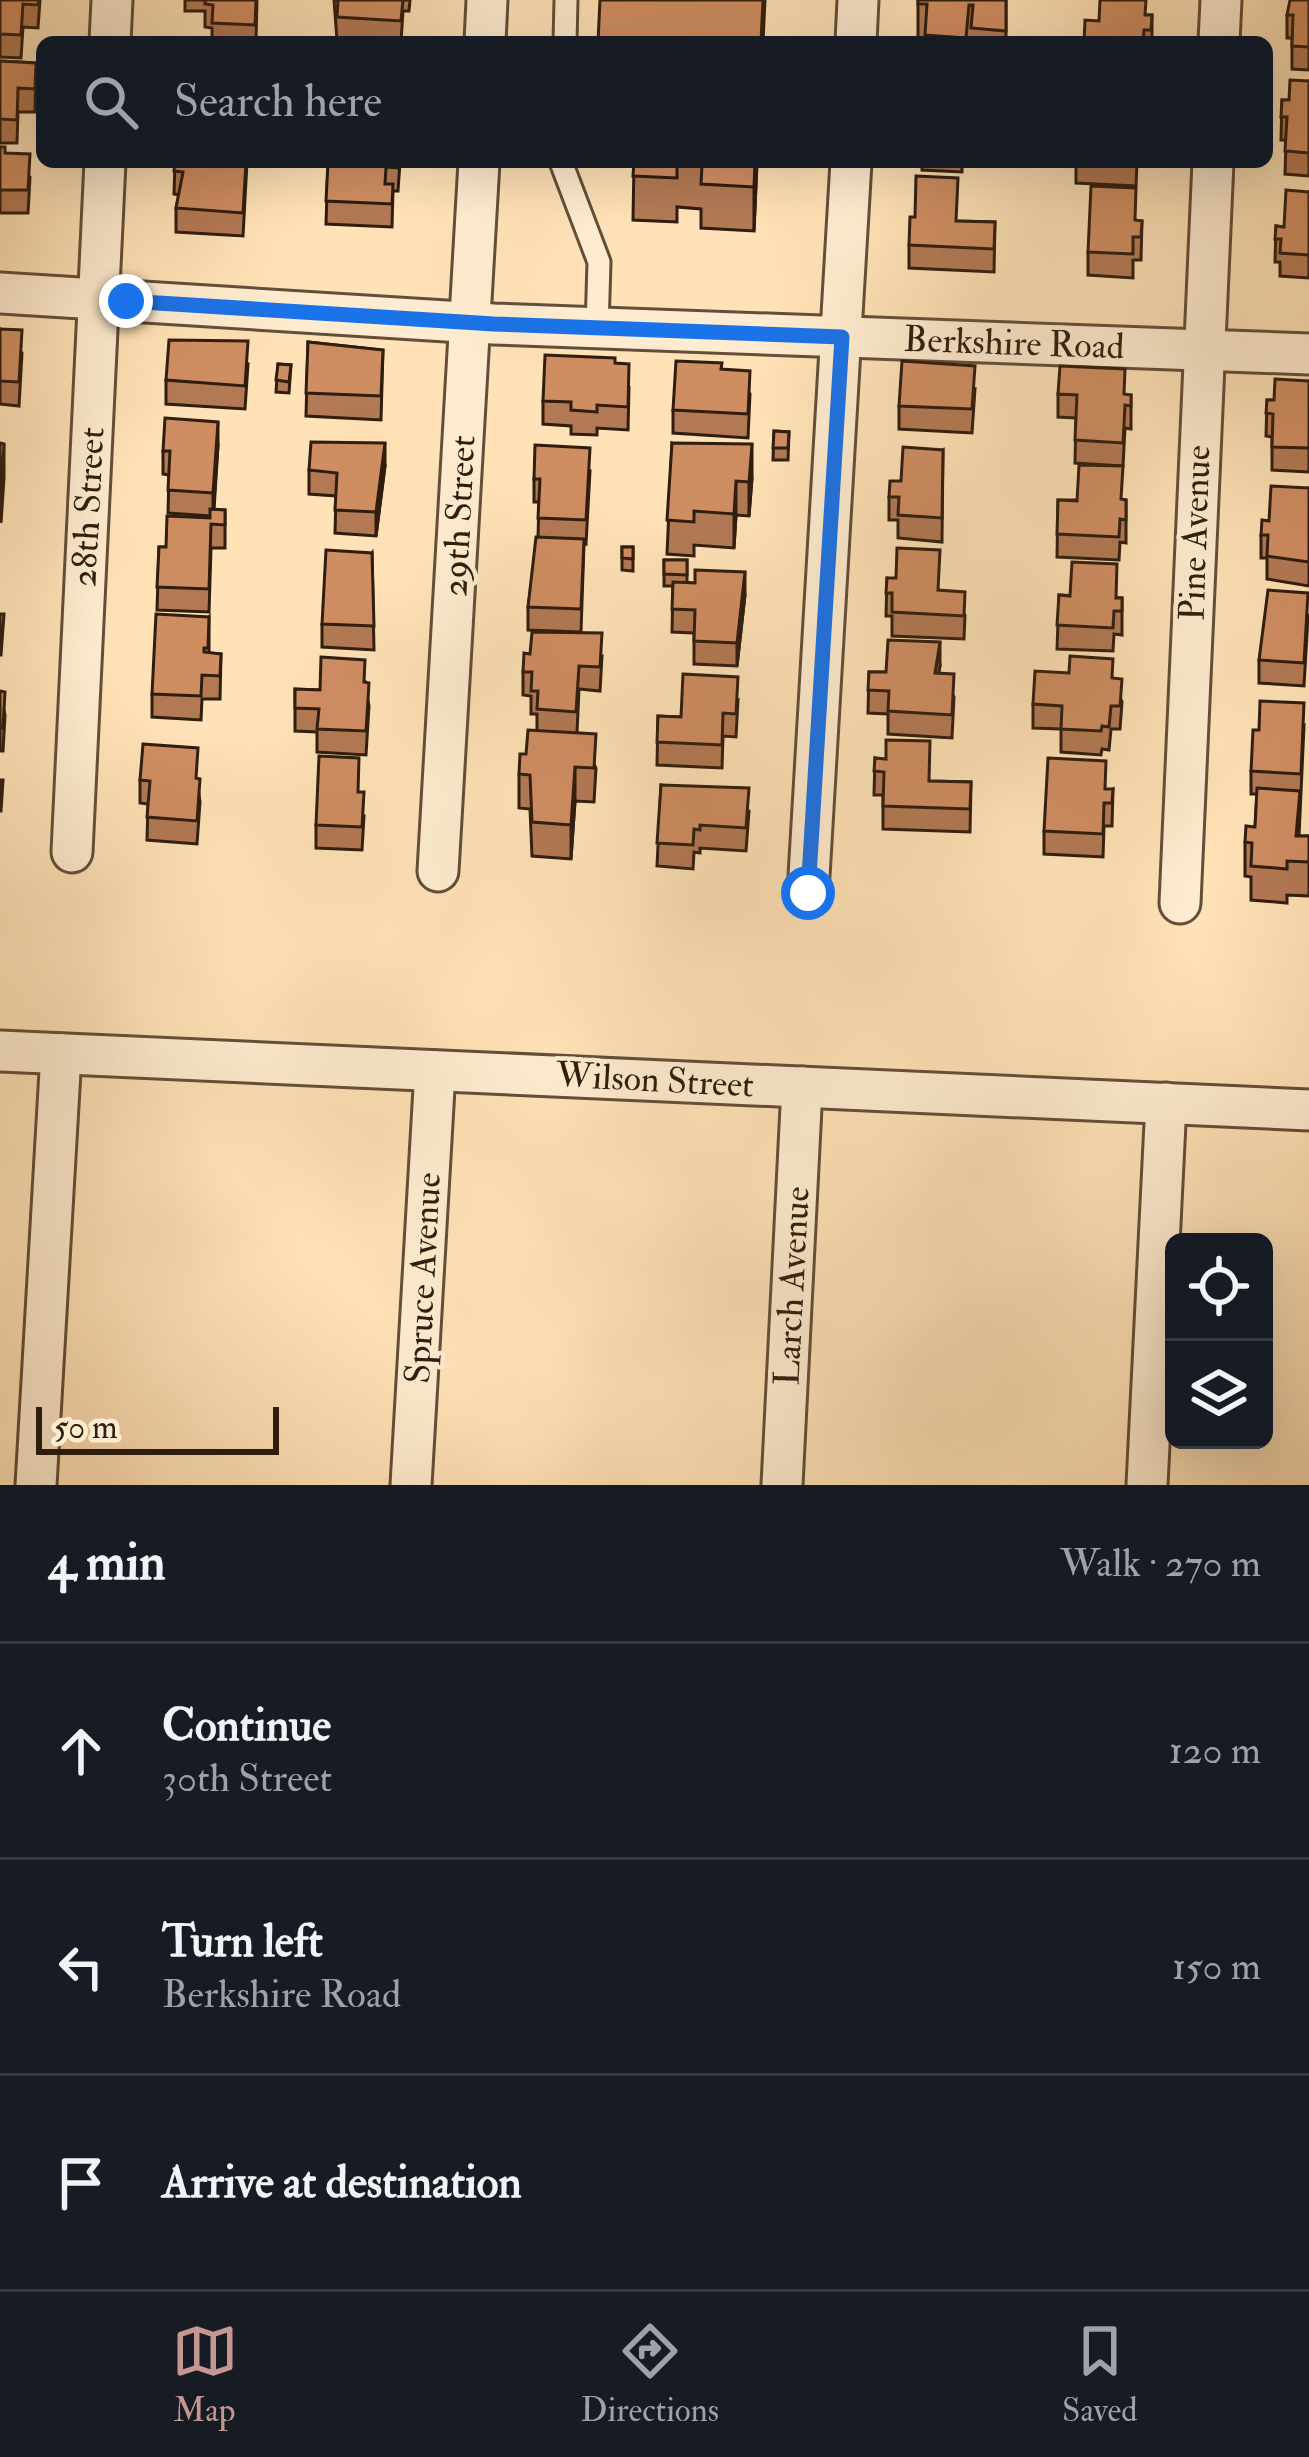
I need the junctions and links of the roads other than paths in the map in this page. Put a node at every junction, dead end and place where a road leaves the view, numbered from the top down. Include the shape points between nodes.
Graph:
1 (112, 0) edge
2 (487, 0) edge
3 (566, 0) edge
4 (858, 0) edge
5 (1221, 0) edge
6 (110, 36) edge
7 (485, 36) edge
8 (565, 36) edge
9 (856, 36) edge
10 (1219, 36) edge
11 (105, 168) edge
12 (479, 168) edge
13 (563, 168) edge
14 (851, 168) edge
15 (1213, 168) edge
16 (0, 293) edge
17 (99, 299) junction
18 (471, 323) junction
19 (597, 328) junction
20 (842, 337) junction
21 (1203, 350) junction
22 (1309, 354) edge
23 (71, 852) dead end
24 (438, 871) dead end
25 (808, 893) dead end
26 (1180, 904) dead end
27 (0, 1051) edge
28 (61, 1054) junction
29 (435, 1070) junction
30 (802, 1087) junction
31 (1166, 1103) junction
32 (1309, 1110) edge
33 (36, 1485) edge
34 (411, 1485) edge
35 (782, 1485) edge
36 (1147, 1485) edge

1 - 6 street
2 - 7 street
3 - 8 lane
4 - 9 street
5 - 10 street
11 - 17 street, 28th Street
12 - 18 street, 29th Street
13 - 19 lane via 599,262
14 - 20 street
15 - 21 street, Pine Avenue
16 - 17 street, Berkshire Road
17 - 18 street, Berkshire Road
17 - 23 street, 28th Street
18 - 19 street, Berkshire Road
18 - 24 street, 29th Street
19 - 20 street, Berkshire Road
20 - 21 street, Berkshire Road
20 - 25 street
21 - 22 street, Berkshire Road
21 - 26 street, Pine Avenue
27 - 28 street, Wilson Street
28 - 29 street, Wilson Street
28 - 33 street
29 - 30 street, Wilson Street
29 - 34 street, Spruce Avenue
30 - 31 street, Wilson Street
30 - 35 street, Larch Avenue
31 - 32 street, Wilson Street
31 - 36 street

